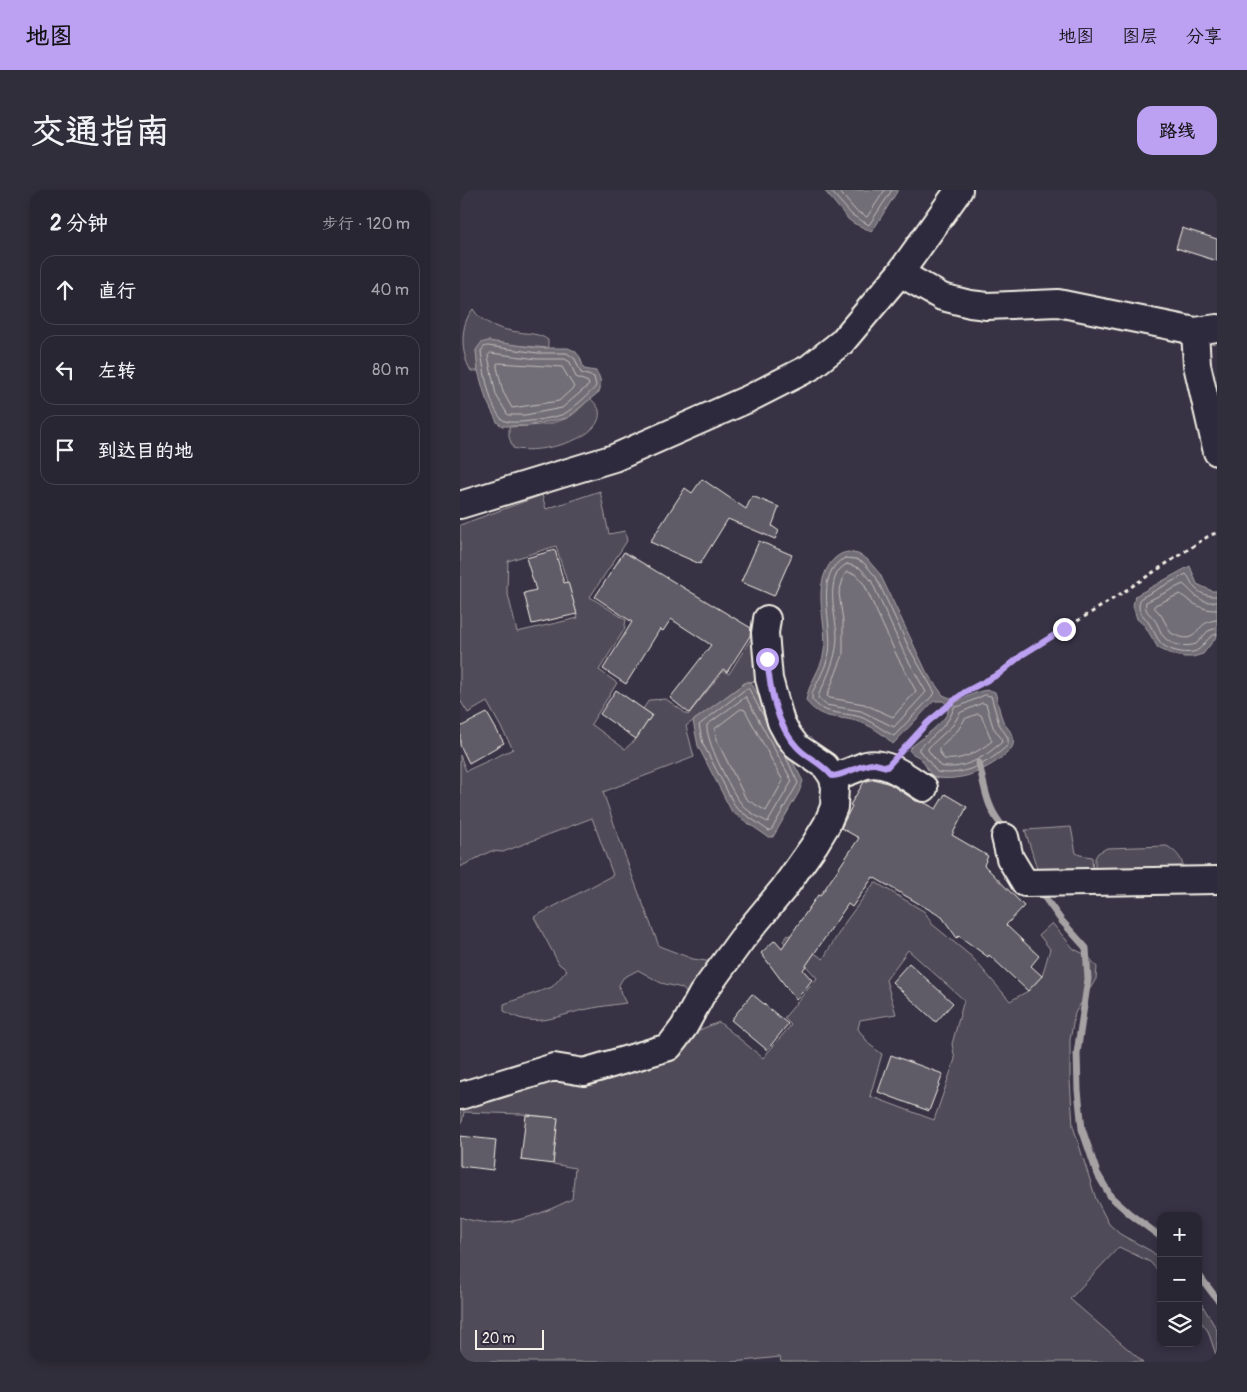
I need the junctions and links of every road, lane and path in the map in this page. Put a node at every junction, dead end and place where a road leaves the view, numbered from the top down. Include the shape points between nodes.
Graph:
1 (959, 190) edge
2 (900, 273) junction
3 (1206, 330) edge
4 (1217, 452) edge
5 (460, 505) edge
6 (1217, 533) edge
7 (767, 619) dead end
8 (887, 767) junction
9 (832, 776) junction
10 (924, 788) dead end
11 (1005, 837) dead end
12 (1217, 880) edge
13 (460, 1096) edge

1 - 2 street
2 - 3 street via 942,297 970,304 1058,303
2 - 5 street via 842,342 809,368 748,399 614,458
3 - 4 street via 1197,365
6 - 8 path via 1022,655 999,674 965,692 928,722
7 - 9 street via 769,679 782,722 797,747 825,766
8 - 9 street via 874,764
8 - 10 street
9 - 13 street via 834,807 815,844 702,994 668,1048 584,1072 554,1068
11 - 12 street via 1010,858 1025,883

